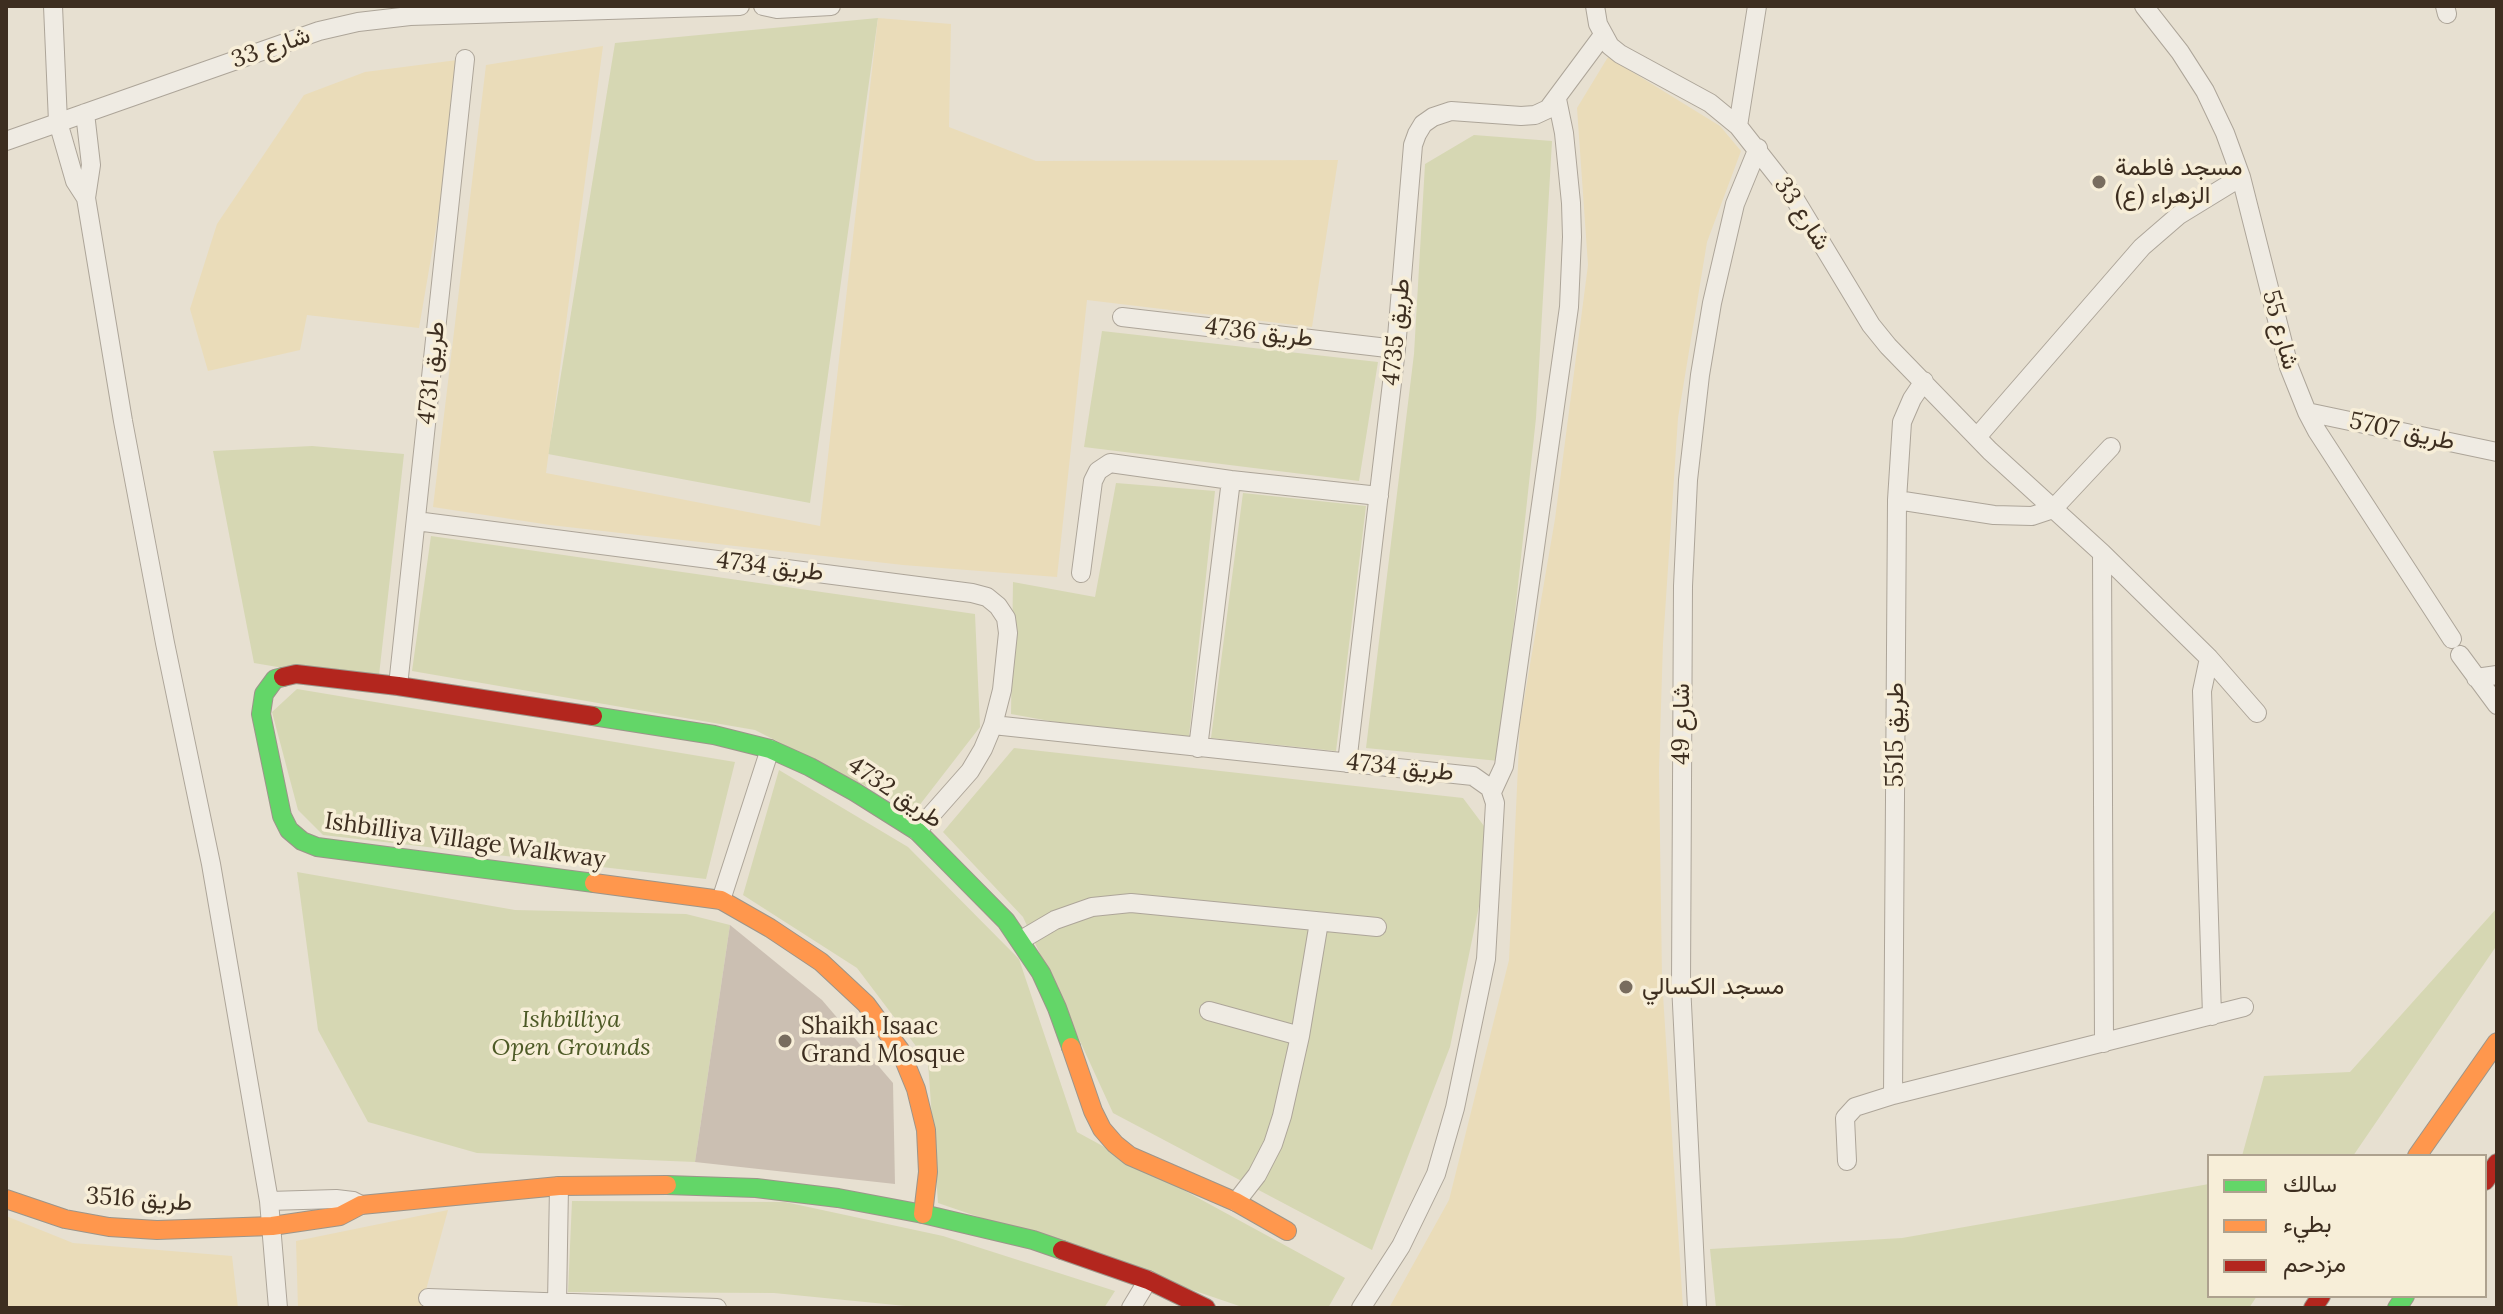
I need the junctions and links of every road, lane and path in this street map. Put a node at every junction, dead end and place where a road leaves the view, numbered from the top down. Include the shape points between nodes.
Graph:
1 (53, 6) edge
2 (740, 6) edge
3 (763, 6) edge
4 (831, 6) edge
5 (1595, 6) edge
6 (1757, 6) edge
7 (2144, 6) edge
8 (1603, 35) junction
9 (465, 59) dead end
10 (1557, 99) junction
11 (85, 113) junction
12 (58, 122) junction
13 (1738, 126) junction
14 (6, 141) edge
15 (1758, 148) junction
16 (2241, 177) junction
17 (86, 198) junction
18 (1122, 317) dead end
19 (1396, 349) junction
20 (1924, 381) junction
21 (2307, 412) junction
22 (1977, 437) junction
23 (2111, 447) dead end
24 (2497, 452) edge
25 (1231, 480) junction
26 (1379, 496) junction
27 (1897, 500) junction
28 (2053, 509) junction
29 (416, 521) junction
30 (2102, 553) junction
31 (1081, 573) dead end
32 (2209, 658) junction
33 (296, 674) joint
34 (2497, 675) edge
35 (2476, 678) junction
36 (398, 686) junction
37 (2497, 705) edge
38 (2257, 713) dead end
39 (993, 725) junction
40 (1198, 748) junction
41 (770, 749) junction
42 (1347, 763) junction
43 (1492, 792) junction
44 (917, 831) junction
45 (721, 900) junction
46 (1319, 922) junction
47 (1377, 927) dead end
48 (1021, 940) junction
49 (2244, 1007) dead end
50 (1209, 1011) dead end
51 (2212, 1016) junction
52 (1300, 1036) junction
53 (2497, 1042) edge
54 (2104, 1043) junction
55 (1893, 1095) junction
56 (2418, 1154) edge
57 (1847, 1161) dead end
58 (559, 1186) junction
59 (6, 1199) edge
60 (269, 1201) junction
61 (1236, 1202) junction
62 (361, 1205) junction
63 (923, 1214) junction
64 (272, 1226) junction
65 (1287, 1231) dead end
66 (1148, 1280) junction
67 (428, 1298) dead end
68 (557, 1304) junction
69 (580, 1306) edge
70 (278, 1308) edge
71 (717, 1308) edge
72 (1131, 1308) edge
73 (1206, 1308) edge
74 (1361, 1308) edge
75 (1697, 1308) edge

1 - 12 street
2 - 11 street, شارع 33 via 358,22
3 - 4 street
5 - 8 street
6 - 13 street
7 - 16 street, شارع 55 via 2205,91
8 - 10 street
8 - 13 street, شارع 33 via 1620,54 1710,103
9 - 29 street, طريق 4731
10 - 19 street, طريق 4735 via 1535,115 1451,111 1423,124 1413,145
10 - 43 street via 1571,203 1569,307 1504,766
11 - 12 street, شارع 33
11 - 17 street via 91,165
12 - 14 street, شارع 33
12 - 17 street via 75,181
13 - 15 street, شارع 33
15 - 20 street, شارع 33 via 1871,325
15 - 75 street, شارع 49 via 1735,204 1712,303 1688,480 1681,984
16 - 21 street, شارع 55 via 2289,367
16 - 22 street via 2179,215 2142,247
17 - 60 street
18 - 19 street, طريق 4736
19 - 26 street, طريق 4735
20 - 22 street, شارع 33
20 - 27 street, طريق 5515 via 1902,422
21 - 24 street, طريق 5707
21 - 35 street, شارع 55
22 - 28 street, شارع 33
23 - 28 street
25 - 26 street
25 - 31 street via 1110,463 1093,481
25 - 40 street
26 - 42 street, طريق 4735
27 - 28 street via 2013,517
27 - 55 street, طريق 5515
28 - 30 street, شارع 33
29 - 36 street, طريق 4731
29 - 39 street, طريق 4734 via 987,597 1006,618 1008,633
30 - 32 street, شارع 33
30 - 54 street
32 - 38 street, شارع 33
32 - 51 street via 2202,691
33 - 36 main road, طريق 4732
33 - 45 main road, Ishbilliya Village Walkway via 275,679 264,694 261,714 282,816 302,841
34 - 35 street
35 - 37 street, شارع 55
36 - 41 main road, طريق 4732 via 714,735
39 - 40 street, طريق 4734
39 - 44 street, طريق 4734 via 970,771
40 - 42 street, طريق 4734
41 - 44 main road, طريق 4732
41 - 45 street
42 - 43 street, طريق 4734 via 1473,776
43 - 74 street via 1486,959 1455,1108 1436,1174 1401,1246
44 - 48 main road, طريق 4732
45 - 63 main road, Ishbilliya Village Walkway via 821,962 866,1004 900,1050 926,1130
46 - 47 street
46 - 48 street via 1131,903 1092,907
46 - 52 street
48 - 61 main road, طريق 4732 via 1057,1008 1102,1129 1130,1156
49 - 51 street
50 - 52 street
51 - 54 street
52 - 61 street via 1273,1144
53 - 56 main road
54 - 55 street
55 - 57 street via 1848,1111
58 - 62 main road
58 - 63 main road via 756,1188
58 - 68 street
59 - 64 main road, طريق 3516 via 109,1227
60 - 62 street via 336,1199
60 - 64 street
61 - 65 main road, طريق 4732
62 - 64 main road, طريق 3516 via 340,1216
63 - 66 main road via 1033,1240
64 - 70 street
66 - 72 street
66 - 73 main road
67 - 68 street
68 - 69 street
69 - 71 street

